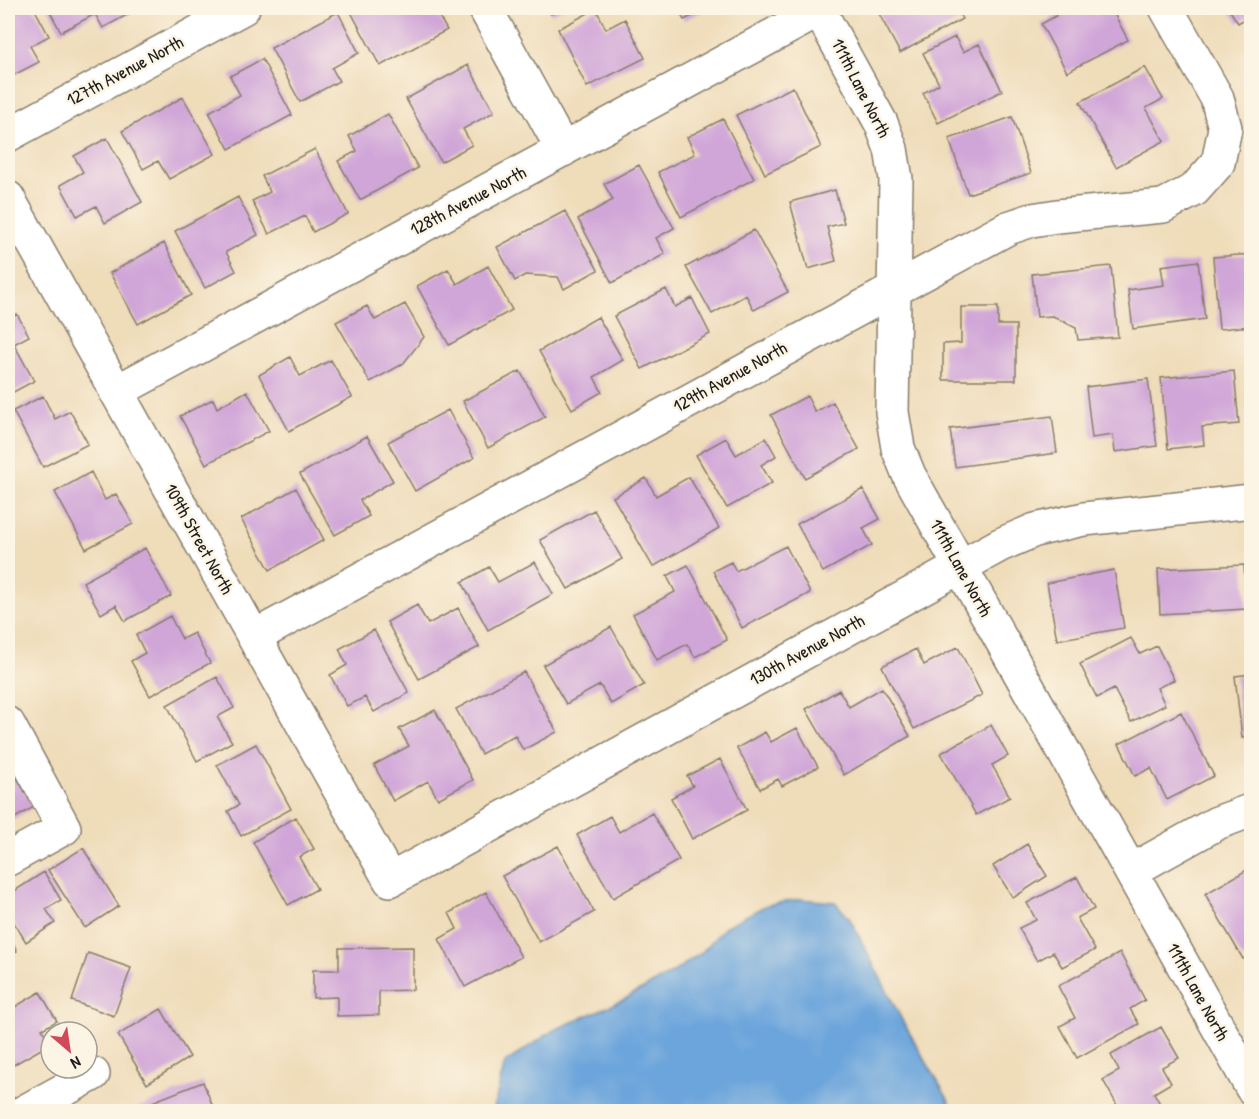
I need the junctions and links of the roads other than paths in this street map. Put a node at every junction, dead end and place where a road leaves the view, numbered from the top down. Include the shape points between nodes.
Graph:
1 (243, 8) edge
2 (485, 8) edge
3 (1166, 8) edge
4 (819, 9) edge
5 (8, 135) edge
6 (563, 150) junction
7 (8, 198) edge
8 (895, 288) junction
9 (116, 392) junction
10 (1251, 501) edge
11 (960, 566) junction
12 (254, 637) junction
13 (8, 724) edge
14 (1251, 810) edge
15 (8, 859) edge
16 (1131, 871) junction
17 (390, 880) joint
18 (82, 1080) edge
19 (1251, 1088) edge
20 (24, 1112) edge

1 - 5 street, 127th Avenue North
2 - 6 street
3 - 8 street, 129th Avenue North via 1217,98 1226,128 1218,163 1194,190 1162,206 1032,220 1008,228
4 - 6 street, 128th Avenue North
4 - 8 street, 111th Lane North via 891,149 896,179
6 - 9 street, 128th Avenue North
7 - 9 street, 109th Street North
8 - 11 street, 111th Lane North via 892,412 898,448
8 - 12 street, 129th Avenue North
9 - 12 street, 109th Street North
10 - 11 street, 130th Avenue North via 1084,519 1035,530
11 - 16 street, 111th Lane North
11 - 17 street, 130th Avenue North
12 - 17 street, 109th Street North
13 - 15 street via 64,828
14 - 16 street via 1217,823
16 - 19 street, 111th Lane North
18 - 20 street

